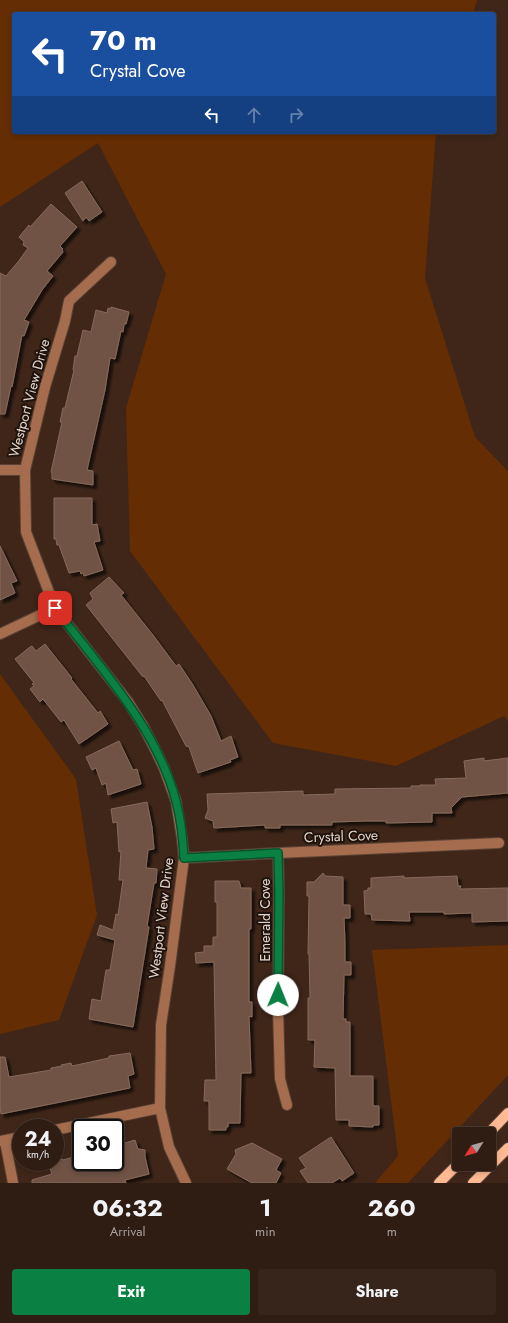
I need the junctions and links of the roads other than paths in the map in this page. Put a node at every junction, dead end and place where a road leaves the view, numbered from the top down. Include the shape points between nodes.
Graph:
1 (111, 262) dead end
2 (0, 470) edge
3 (25, 470) junction
4 (55, 608) junction
5 (0, 634) edge
6 (499, 843) dead end
7 (278, 853) junction
8 (184, 858) junction
9 (287, 1106) dead end
10 (160, 1108) junction
11 (508, 1113) edge
12 (495, 1127) edge
13 (64, 1128) edge
14 (12, 1139) edge
15 (2, 1141) edge
16 (508, 1148) edge
17 (452, 1170) edge
18 (13, 1183) edge
19 (186, 1183) edge
20 (439, 1183) edge
21 (473, 1183) edge

1 - 3 street, Westport View Drive via 69,301
2 - 3 street
3 - 4 street, Westport View Drive via 26,532
4 - 5 street
4 - 8 street, Westport View Drive via 143,726 164,768 176,801
6 - 7 street, Crystal Cove
7 - 8 street, Crystal Cove
7 - 9 street, Emerald Cove via 280,1080
8 - 10 street, Westport View Drive via 161,1025
10 - 13 street
10 - 19 street, Westport View Drive via 170,1147
11 - 12 main road
14 - 15 street
15 - 18 street
16 - 21 main road
17 - 20 main road

